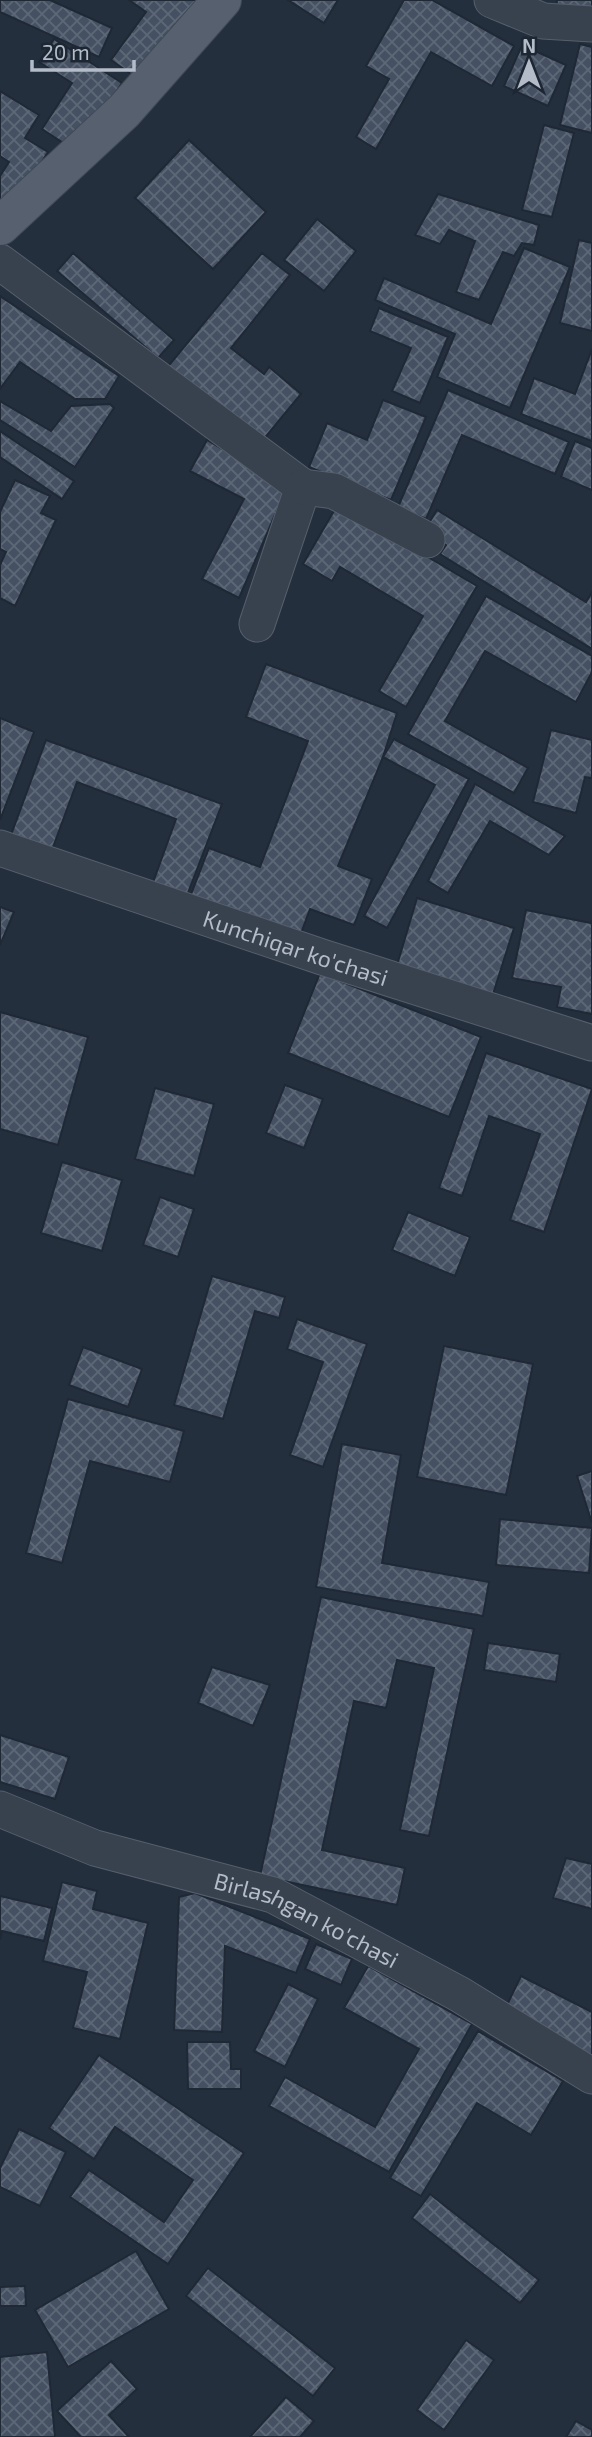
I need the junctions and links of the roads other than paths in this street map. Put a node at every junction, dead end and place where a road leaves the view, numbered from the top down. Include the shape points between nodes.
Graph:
1 (222, 0) edge
2 (492, 0) edge
3 (592, 24) edge
4 (0, 226) edge
5 (0, 261) edge
6 (303, 487) junction
7 (427, 540) dead end
8 (257, 624) dead end
9 (0, 848) edge
10 (592, 1043) edge
11 (0, 1809) edge
12 (592, 2076) edge

1 - 4 main road via 124,111
2 - 3 street via 543,21
5 - 6 street
6 - 7 street via 334,491
6 - 8 street
9 - 10 street, Kunchiqar ko'chasi
11 - 12 street, Birlashgan ko'chasi via 94,1848 273,1895 458,1994

